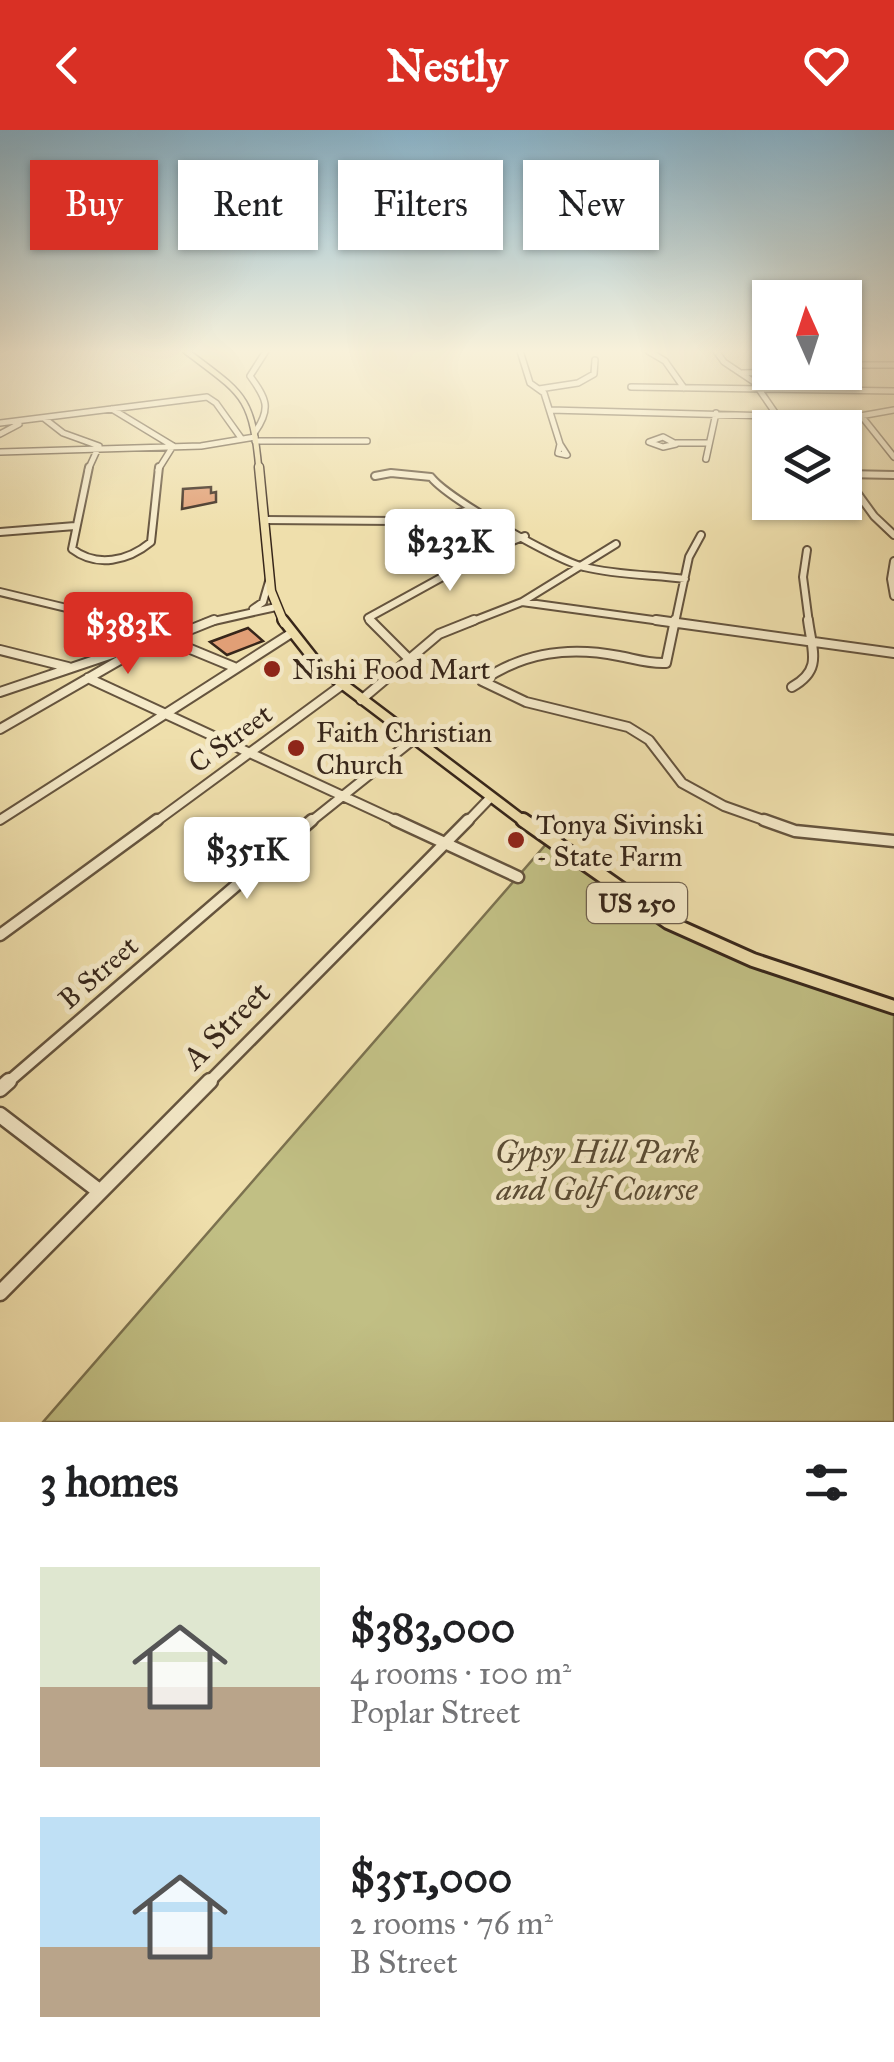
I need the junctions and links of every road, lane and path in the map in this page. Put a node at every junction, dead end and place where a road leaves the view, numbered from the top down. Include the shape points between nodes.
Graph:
1 (97, 411) edge
2 (116, 411) edge
3 (222, 411) edge
4 (251, 411) edge
5 (266, 411) edge
6 (550, 411) edge
7 (657, 411) edge
8 (889, 411) edge
9 (716, 412) junction
10 (752, 413) edge
11 (265, 416) junction
12 (254, 417) junction
13 (864, 418) joint
14 (45, 419) junction
15 (21, 422) junction
16 (0, 423) edge
17 (0, 434) edge
18 (255, 437) junction
19 (241, 438) junction
20 (368, 441) dead end
21 (676, 442) dead end
22 (709, 443) junction
23 (560, 444) dead end
24 (100, 446) junction
25 (173, 446) junction
26 (885, 446) junction
27 (894, 446) edge
28 (0, 452) edge
29 (894, 457) edge
30 (706, 459) dead end
31 (862, 475) edge
32 (894, 475) edge
33 (375, 476) dead end
34 (862, 499) edge
35 (471, 508) junction
36 (264, 520) junction
37 (397, 521) dead end
38 (421, 525) dead end
39 (75, 526) junction
40 (0, 532) edge
41 (894, 535) edge
42 (524, 536) junction
43 (701, 536) dead end
44 (616, 544) dead end
45 (807, 550) dead end
46 (894, 560) edge
47 (582, 567) junction
48 (270, 578) junction
49 (685, 579) junction
50 (0, 592) edge
51 (894, 596) edge
52 (522, 602) junction
53 (276, 606) junction
54 (251, 610) junction
55 (676, 624) junction
56 (290, 634) junction
57 (166, 639) junction
58 (814, 642) junction
59 (0, 650) edge
60 (894, 653) edge
61 (409, 659) junction
62 (234, 667) junction
63 (71, 668) junction
64 (88, 678) junction
65 (482, 681) joint
66 (342, 685) junction
67 (792, 687) dead end
68 (0, 692) edge
69 (361, 700) junction
70 (163, 714) junction
71 (0, 728) edge
72 (414, 739) junction
73 (248, 752) junction
74 (341, 795) junction
75 (492, 797) junction
76 (0, 820) edge
77 (894, 842) edge
78 (445, 843) junction
79 (518, 876) dead end
80 (0, 935) edge
81 (894, 1006) edge
82 (0, 1089) edge
83 (0, 1114) edge
84 (100, 1191) junction
85 (0, 1293) edge

1 - 14 street
2 - 25 street
3 - 19 street
4 - 12 main road
5 - 11 street
6 - 23 street
7 - 9 street
8 - 13 street
9 - 10 street
9 - 22 street
11 - 12 street
11 - 18 street
12 - 18 main road, US 250
13 - 26 street
14 - 15 street
14 - 24 street via 59,432
15 - 16 street
15 - 17 street
18 - 19 street
18 - 20 street
18 - 36 main road, US 250
19 - 25 street
21 - 22 street
22 - 30 street
24 - 25 street
24 - 28 street
24 - 39 street
25 - 39 street via 158,469 151,542 140,552 112,560 75,554
26 - 27 street
26 - 29 street
31 - 32 street
33 - 35 street via 429,476
34 - 41 street
35 - 38 street
35 - 42 street
36 - 37 street
36 - 48 main road, US 250
39 - 40 street
42 - 47 street
42 - 61 street via 368,618
43 - 49 street
44 - 47 street
45 - 58 street via 803,579
46 - 51 street
47 - 49 street
47 - 52 street
48 - 53 main road, US 250
48 - 54 street via 262,602
49 - 55 street
50 - 57 street via 127,622
52 - 55 street
52 - 61 street via 448,629
53 - 54 street
53 - 56 main road, US 250
54 - 57 street
55 - 58 street
55 - 65 street via 663,664 588,652 536,654 509,661
56 - 62 street
56 - 66 main road, US 250
57 - 62 street
57 - 63 street
57 - 64 street
58 - 60 street
58 - 67 street via 812,673
59 - 63 street
61 - 69 street
62 - 70 street
63 - 68 street
64 - 70 street
64 - 71 street
65 - 77 street via 530,704 628,727 649,740 682,783 724,806 795,831
66 - 69 main road, US 250
66 - 73 street, C Street
69 - 72 main road, US 250
70 - 73 street
70 - 76 street
72 - 74 street, B Street
72 - 75 main road, US 250
73 - 74 street
73 - 80 street, C Street
74 - 78 street
74 - 82 street, B Street
75 - 78 street, A Street
75 - 81 main road, US 250 via 683,930
78 - 79 street
78 - 84 street, A Street
83 - 84 street
84 - 85 street, A Street

